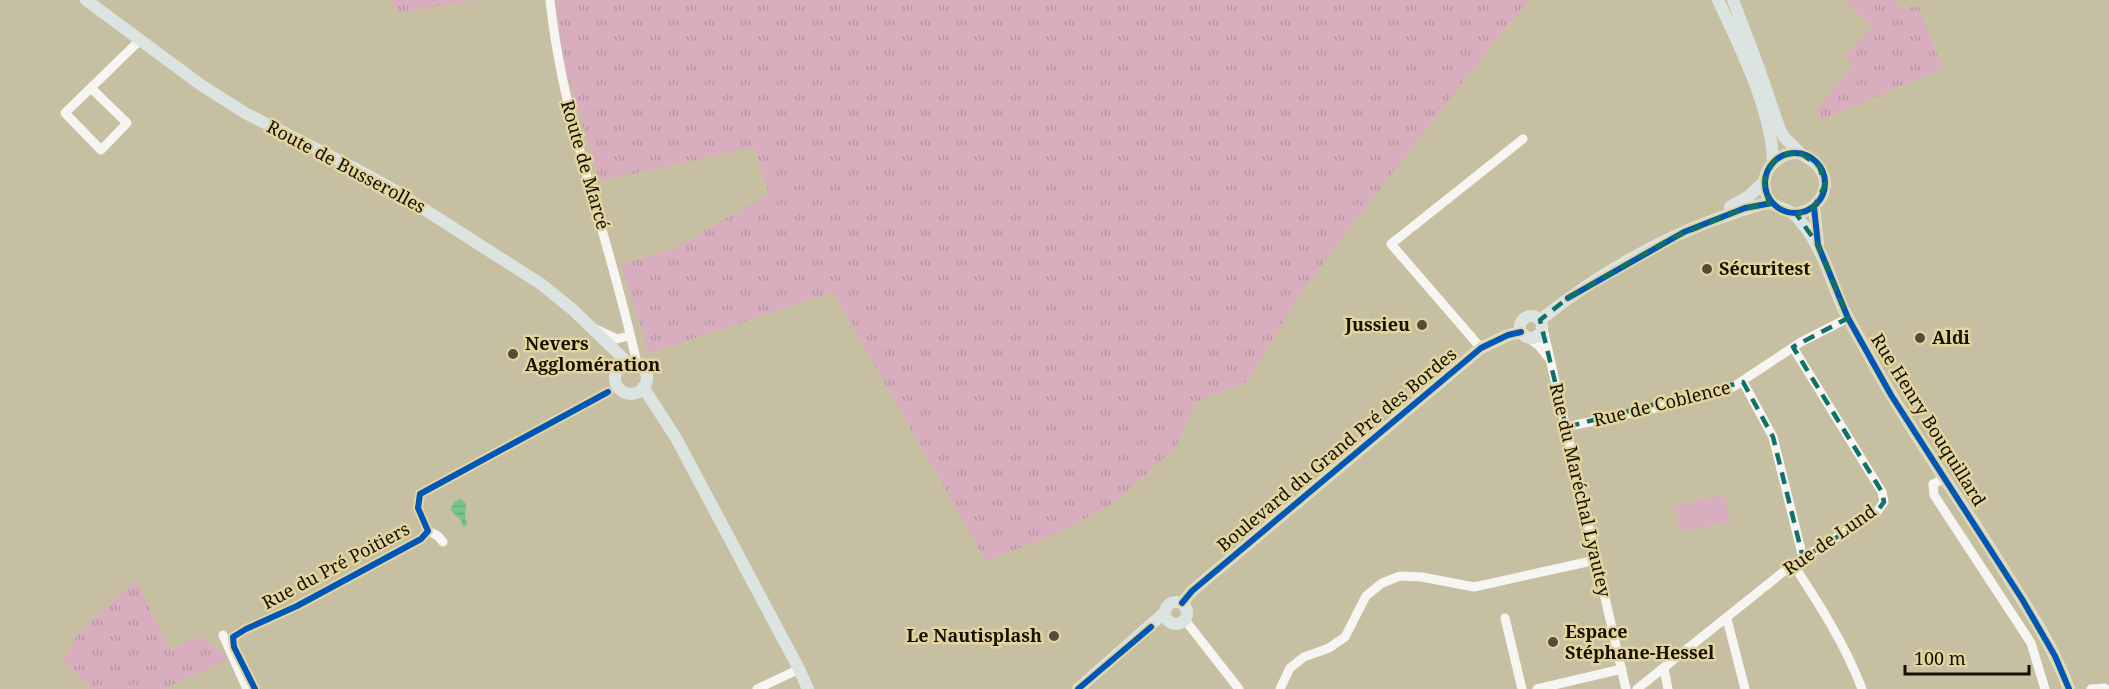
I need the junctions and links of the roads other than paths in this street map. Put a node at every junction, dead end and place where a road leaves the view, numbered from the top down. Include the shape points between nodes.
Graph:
1 (86, 0) edge
2 (550, 0) edge
3 (1718, 0) edge
4 (1732, 0) edge
5 (140, 40) junction
6 (91, 88) junction
7 (1523, 139) dead end
8 (1800, 153) junction
9 (1773, 162) junction
10 (1764, 182) junction
11 (1772, 203) junction
12 (1814, 207) junction
13 (1793, 214) junction
14 (1701, 225) junction
15 (1818, 245) junction
16 (1848, 318) junction
17 (1541, 322) junction
18 (590, 326) junction
19 (629, 332) junction
20 (1524, 335) junction
21 (1481, 348) junction
22 (1794, 349) junction
23 (1550, 360) junction
24 (628, 364) junction
25 (1743, 382) junction
26 (629, 388) junction
27 (608, 392) joint
28 (1566, 427) junction
29 (1945, 478) junction
30 (428, 531) junction
31 (442, 542) dead end
32 (1803, 558) junction
33 (1596, 560) junction
34 (1793, 564) junction
35 (1182, 603) junction
36 (1167, 618) junction
37 (1505, 618) dead end
38 (1727, 619) junction
39 (1185, 620) junction
40 (228, 636) junction
41 (2045, 638) junction
42 (799, 669) junction
43 (1622, 669) junction
44 (1664, 669) junction
45 (1583, 678) junction
46 (2105, 688) edge
47 (248, 689) edge
48 (255, 689) edge
49 (757, 689) edge
50 (808, 689) edge
51 (1078, 689) edge
52 (1239, 689) edge
53 (1280, 689) edge
54 (1522, 689) edge
55 (1537, 689) edge
56 (1586, 689) edge
57 (1626, 689) edge
58 (1637, 689) edge
59 (1668, 689) edge
60 (1745, 689) edge
61 (1862, 689) edge
62 (2045, 689) edge
63 (2067, 689) edge
64 (2091, 689) edge

1 - 5 main road, Route de Busserolles
2 - 19 street, Route de Marcé via 565,94
3 - 9 main road via 1754,83 1772,145
4 - 8 main road via 1780,130
5 - 6 street
5 - 18 main road, Route de Busserolles via 245,113 394,190 503,259 541,284
6 - 6 street via 65,113 101,150 127,123
7 - 21 street via 1391,244
8 - 9 main road via 1786,154
8 - 12 main road via 1817,163 1826,184
9 - 10 main road
10 - 11 main road
10 - 14 main road via 1749,196
11 - 13 main road
11 - 14 main road via 1753,205
12 - 13 main road
12 - 15 main road, Rue Henry Bouquillard
13 - 15 main road, Rue Henry Bouquillard
14 - 17 main road via 1576,293
15 - 16 main road, Rue Henry Bouquillard
16 - 22 street, Rue de Coblence
16 - 29 main road, Rue Henry Bouquillard via 1891,395
17 - 20 main road via 1537,336
17 - 20 main road via 1527,316 1520,324
17 - 23 street, Rue du Maréchal Lyautey
18 - 19 street via 617,339
18 - 24 main road, Route de Busserolles
19 - 24 street, Route de Marcé
20 - 21 main road, Boulevard du Grand Pré des Bordes via 1508,335
20 - 23 street, Rue du Maréchal Lyautey
21 - 35 main road, Boulevard du Grand Pré des Bordes
22 - 25 street, Rue de Coblence
22 - 32 street, Rue de Lund via 1882,492 1884,502 1876,513
23 - 28 street, Rue du Maréchal Lyautey
24 - 26 main road via 615,376
24 - 26 main road via 646,374
25 - 28 street, Rue de Coblence via 1688,401
25 - 32 street via 1773,437
26 - 27 main road
26 - 42 main road via 664,422 681,448
27 - 30 street, Rue du Pré Poitiers via 420,494 418,508
28 - 33 street, Rue du Maréchal Lyautey
29 - 41 main road, Rue Henry Bouquillard
29 - 62 street via 1933,484 1934,495 2031,643
30 - 31 street
30 - 40 street, Rue du Pré Poitiers via 421,539 297,606
32 - 34 street, Rue de Lund
33 - 43 street, Rue du Maréchal Lyautey
33 - 53 street via 1474,587 1400,576 1382,583 1366,596 1345,637 1290,668
34 - 38 street, Rue de Lund
34 - 61 street via 1851,659
35 - 36 main road via 1169,604
35 - 39 main road via 1187,609
36 - 39 main road via 1178,624
36 - 51 main road
37 - 54 street
38 - 44 street, Rue de Lund
38 - 60 street
39 - 52 street
40 - 47 street
40 - 48 street
41 - 63 main road, Rue Henry Bouquillard
41 - 63 main road, Rue Henry Bouquillard
42 - 49 street
42 - 50 main road
43 - 45 street
43 - 57 street, Rue du Maréchal Lyautey
44 - 58 street, Rue de Lund
44 - 59 street
45 - 55 street
45 - 56 street
46 - 64 street

